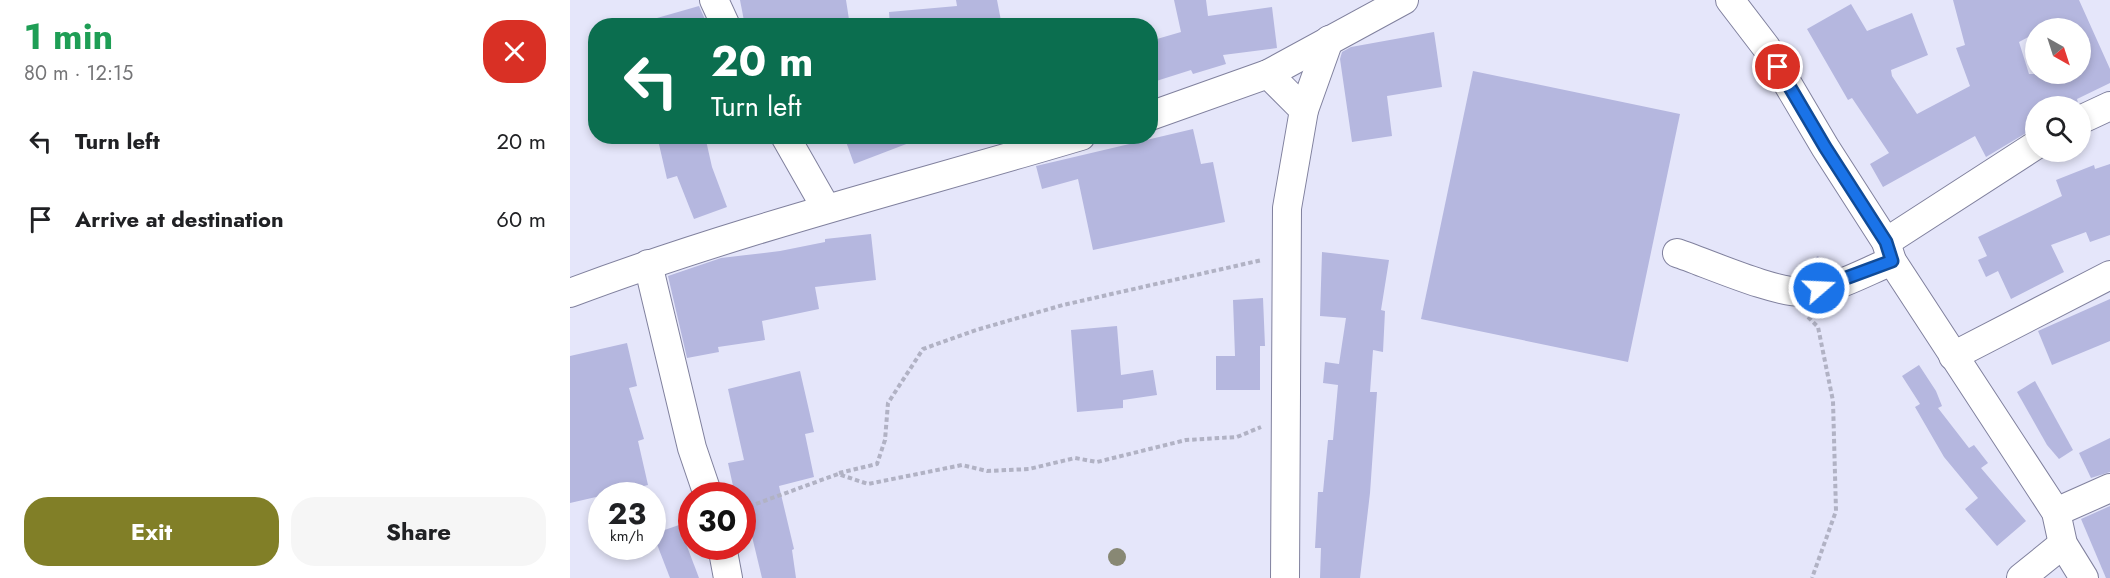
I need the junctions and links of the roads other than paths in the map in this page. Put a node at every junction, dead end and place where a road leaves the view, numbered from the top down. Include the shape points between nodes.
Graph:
1 (714, 0) edge
2 (1404, 0) edge
3 (1730, 0) edge
4 (722, 18) edge
5 (1329, 40) junction
6 (1268, 74) junction
7 (2110, 106) edge
8 (1304, 110) junction
9 (1158, 113) edge
10 (2091, 115) edge
11 (790, 144) edge
12 (1053, 144) edge
13 (2025, 153) edge
14 (826, 208) junction
15 (1889, 251) junction
16 (1677, 253) dead end
17 (648, 264) junction
18 (2110, 275) edge
19 (570, 293) edge
20 (1953, 356) junction
21 (704, 482) edge
22 (2110, 488) edge
23 (2056, 512) junction
24 (2063, 544) junction
25 (725, 560) edge
26 (728, 578) edge
27 (1286, 578) edge
28 (2021, 578) edge
29 (2084, 578) edge

1 - 4 street
2 - 5 street
3 - 15 street via 1766,47
5 - 6 street
5 - 8 street
6 - 8 street
6 - 9 street
7 - 10 street
8 - 27 street via 1287,208
11 - 14 street
12 - 14 street
13 - 15 street
14 - 17 street
15 - 16 street via 1834,285 1804,292
15 - 20 street
17 - 19 street
17 - 21 street
18 - 20 street
20 - 23 street
22 - 23 street
23 - 24 street
24 - 28 street
24 - 29 street
25 - 26 street

